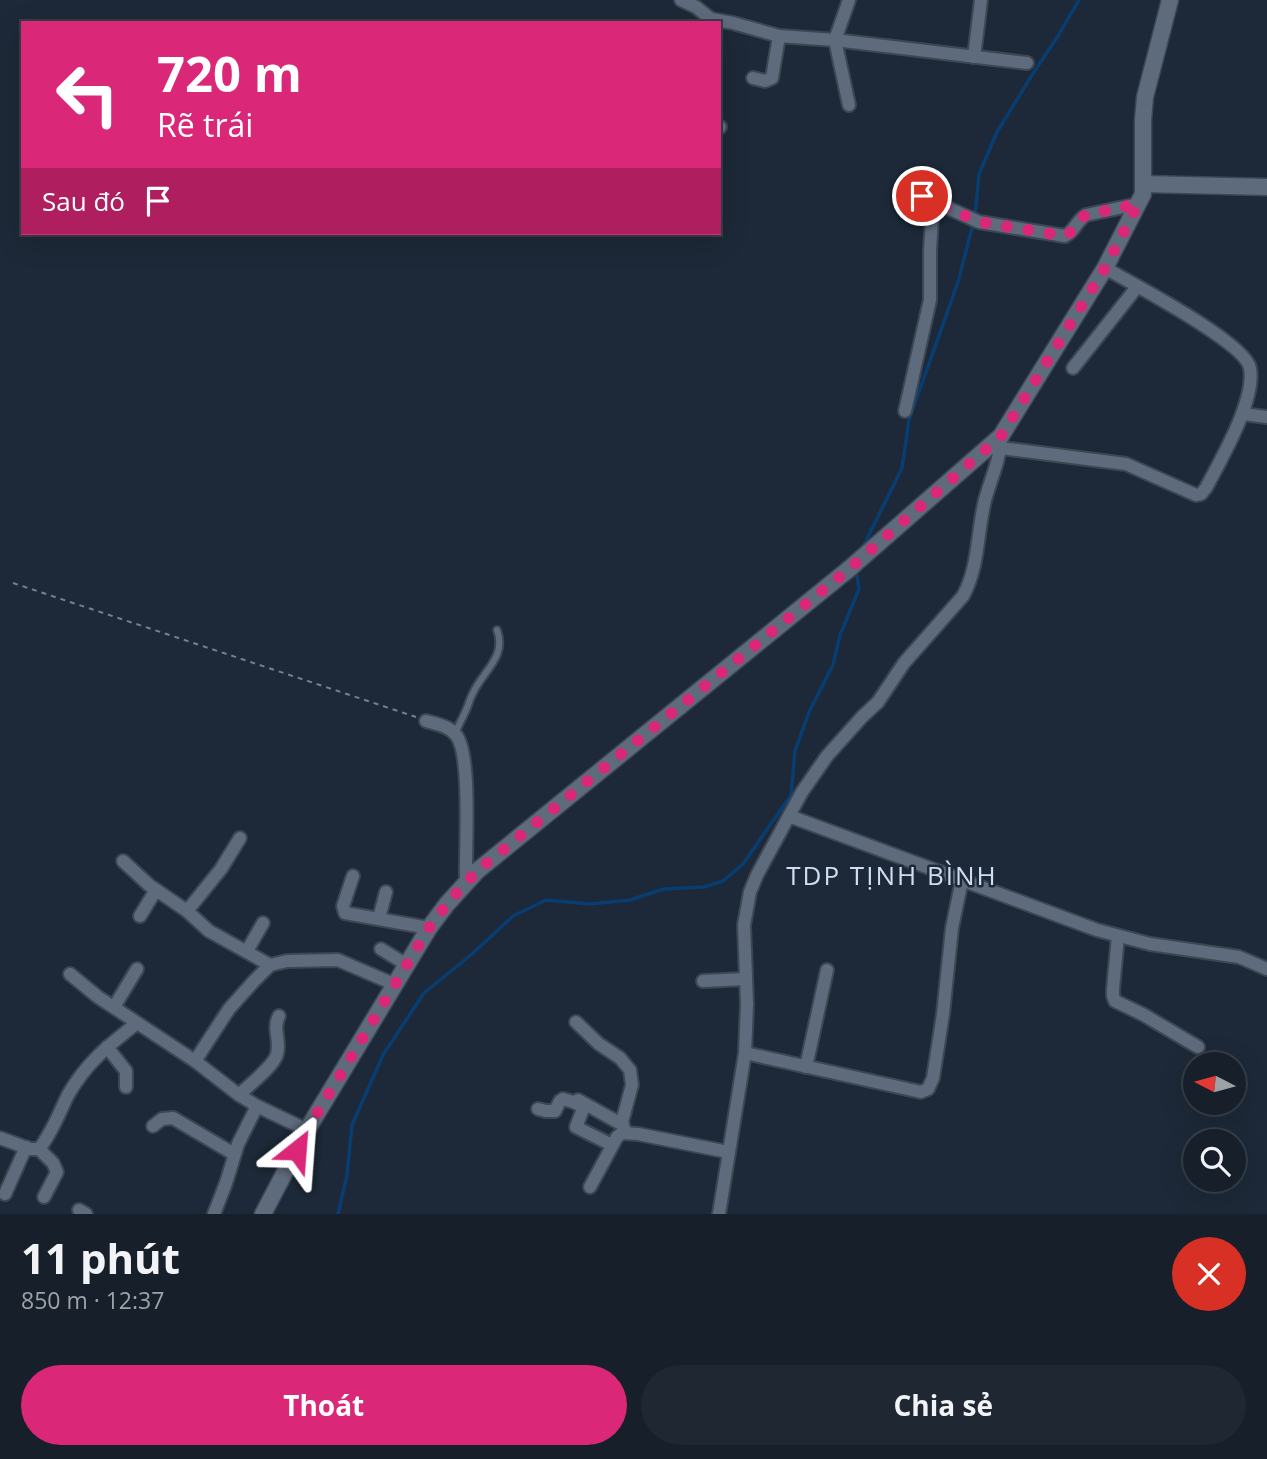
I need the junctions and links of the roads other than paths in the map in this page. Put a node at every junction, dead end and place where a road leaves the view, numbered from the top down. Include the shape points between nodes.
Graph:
1 (681, 0) edge
2 (849, 0) edge
3 (981, 0) edge
4 (1170, 0) edge
5 (710, 21) edge
6 (721, 22) edge
7 (779, 37) junction
8 (835, 40) junction
9 (974, 57) junction
10 (1027, 63) dead end
11 (753, 78) dead end
12 (849, 105) dead end
13 (1144, 184) junction
14 (1267, 187) edge
15 (906, 188) dead end
16 (938, 203) junction
17 (1138, 204) junction
18 (1105, 268) junction
19 (1137, 286) junction
20 (1073, 368) dead end
21 (905, 411) dead end
22 (1243, 414) junction
23 (1267, 418) edge
24 (1009, 446) junction
25 (497, 630) dead end
26 (426, 721) road end
27 (455, 733) junction
28 (789, 816) junction
29 (240, 838) dead end
30 (123, 861) dead end
31 (353, 876) dead end
32 (471, 877) junction
33 (962, 880) junction
34 (156, 890) junction
35 (386, 892) dead end
36 (187, 911) junction
37 (140, 916) dead end
38 (379, 918) junction
39 (263, 923) dead end
40 (429, 928) junction
41 (1118, 936) junction
42 (381, 949) dead end
43 (247, 951) junction
44 (270, 965) junction
45 (407, 965) junction
46 (136, 969) dead end
47 (827, 970) dead end
48 (1267, 970) edge
49 (70, 974) dead end
50 (737, 980) junction
51 (703, 981) dead end
52 (396, 985) junction
53 (114, 1007) junction
54 (279, 1016) dead end
55 (576, 1022) dead end
56 (137, 1023) junction
57 (107, 1047) junction
58 (1198, 1047) dead end
59 (745, 1053) junction
60 (195, 1061) junction
61 (806, 1067) junction
62 (126, 1087) dead end
63 (239, 1095) junction
64 (578, 1099) dead end
65 (257, 1106) junction
66 (538, 1109) dead end
67 (153, 1126) dead end
68 (624, 1129) junction
69 (307, 1130) junction
70 (0, 1138) edge
71 (612, 1145) junction
72 (33, 1148) junction
73 (719, 1150) junction
74 (234, 1154) junction
75 (590, 1187) dead end
76 (5, 1194) dead end
77 (44, 1197) dead end
78 (214, 1214) edge
79 (263, 1214) edge
80 (719, 1214) edge

1 - 5 street
2 - 8 street
3 - 9 street
4 - 13 main road via 1145,97
6 - 7 street
7 - 8 street
7 - 11 street via 772,78
8 - 9 street
8 - 12 street
9 - 10 street
13 - 14 main road
13 - 17 main road
15 - 16 street
16 - 17 street via 979,222 1065,236 1086,215
16 - 21 street via 932,217 930,300
17 - 18 main road
18 - 19 street
18 - 24 main road
19 - 20 street
19 - 22 street via 1205,327 1248,361 1251,376
22 - 23 street
22 - 24 street via 1199,495 1126,464
24 - 28 street via 982,513 973,572 963,596 904,663 878,702 827,755
24 - 32 main road via 885,537
25 - 27 lane via 500,649
26 - 27 street
27 - 32 street via 465,762
28 - 33 street
28 - 50 street via 750,892
29 - 36 street
30 - 34 street
31 - 38 street via 344,911
32 - 40 main road
33 - 41 street
33 - 61 street via 928,1089 921,1092
34 - 36 street
34 - 37 street
35 - 38 street
36 - 43 street via 215,936
38 - 40 street
39 - 43 street
40 - 45 main road
41 - 48 street via 1239,957
41 - 58 street via 1115,1001
42 - 45 street
43 - 44 street
44 - 52 street via 338,960
44 - 60 street via 229,1009
45 - 52 main road
46 - 53 street
47 - 61 street
49 - 53 street
50 - 51 street
50 - 59 street via 747,1004
52 - 69 main road
53 - 56 street
54 - 63 street via 275,1023 277,1056
55 - 68 street via 630,1070 632,1085
56 - 57 street
56 - 60 street
57 - 62 street via 126,1071
57 - 72 street via 80,1076 50,1132
59 - 61 street
59 - 73 street
60 - 63 street
63 - 65 street
64 - 68 street
65 - 69 street
65 - 74 street
66 - 71 street via 555,1111 563,1099 575,1103 583,1108 577,1128
67 - 74 street via 173,1118
68 - 71 street
68 - 73 street
69 - 79 main road
70 - 72 street
71 - 75 street
72 - 76 street
72 - 77 street via 53,1163 57,1172
73 - 80 street
74 - 78 street

